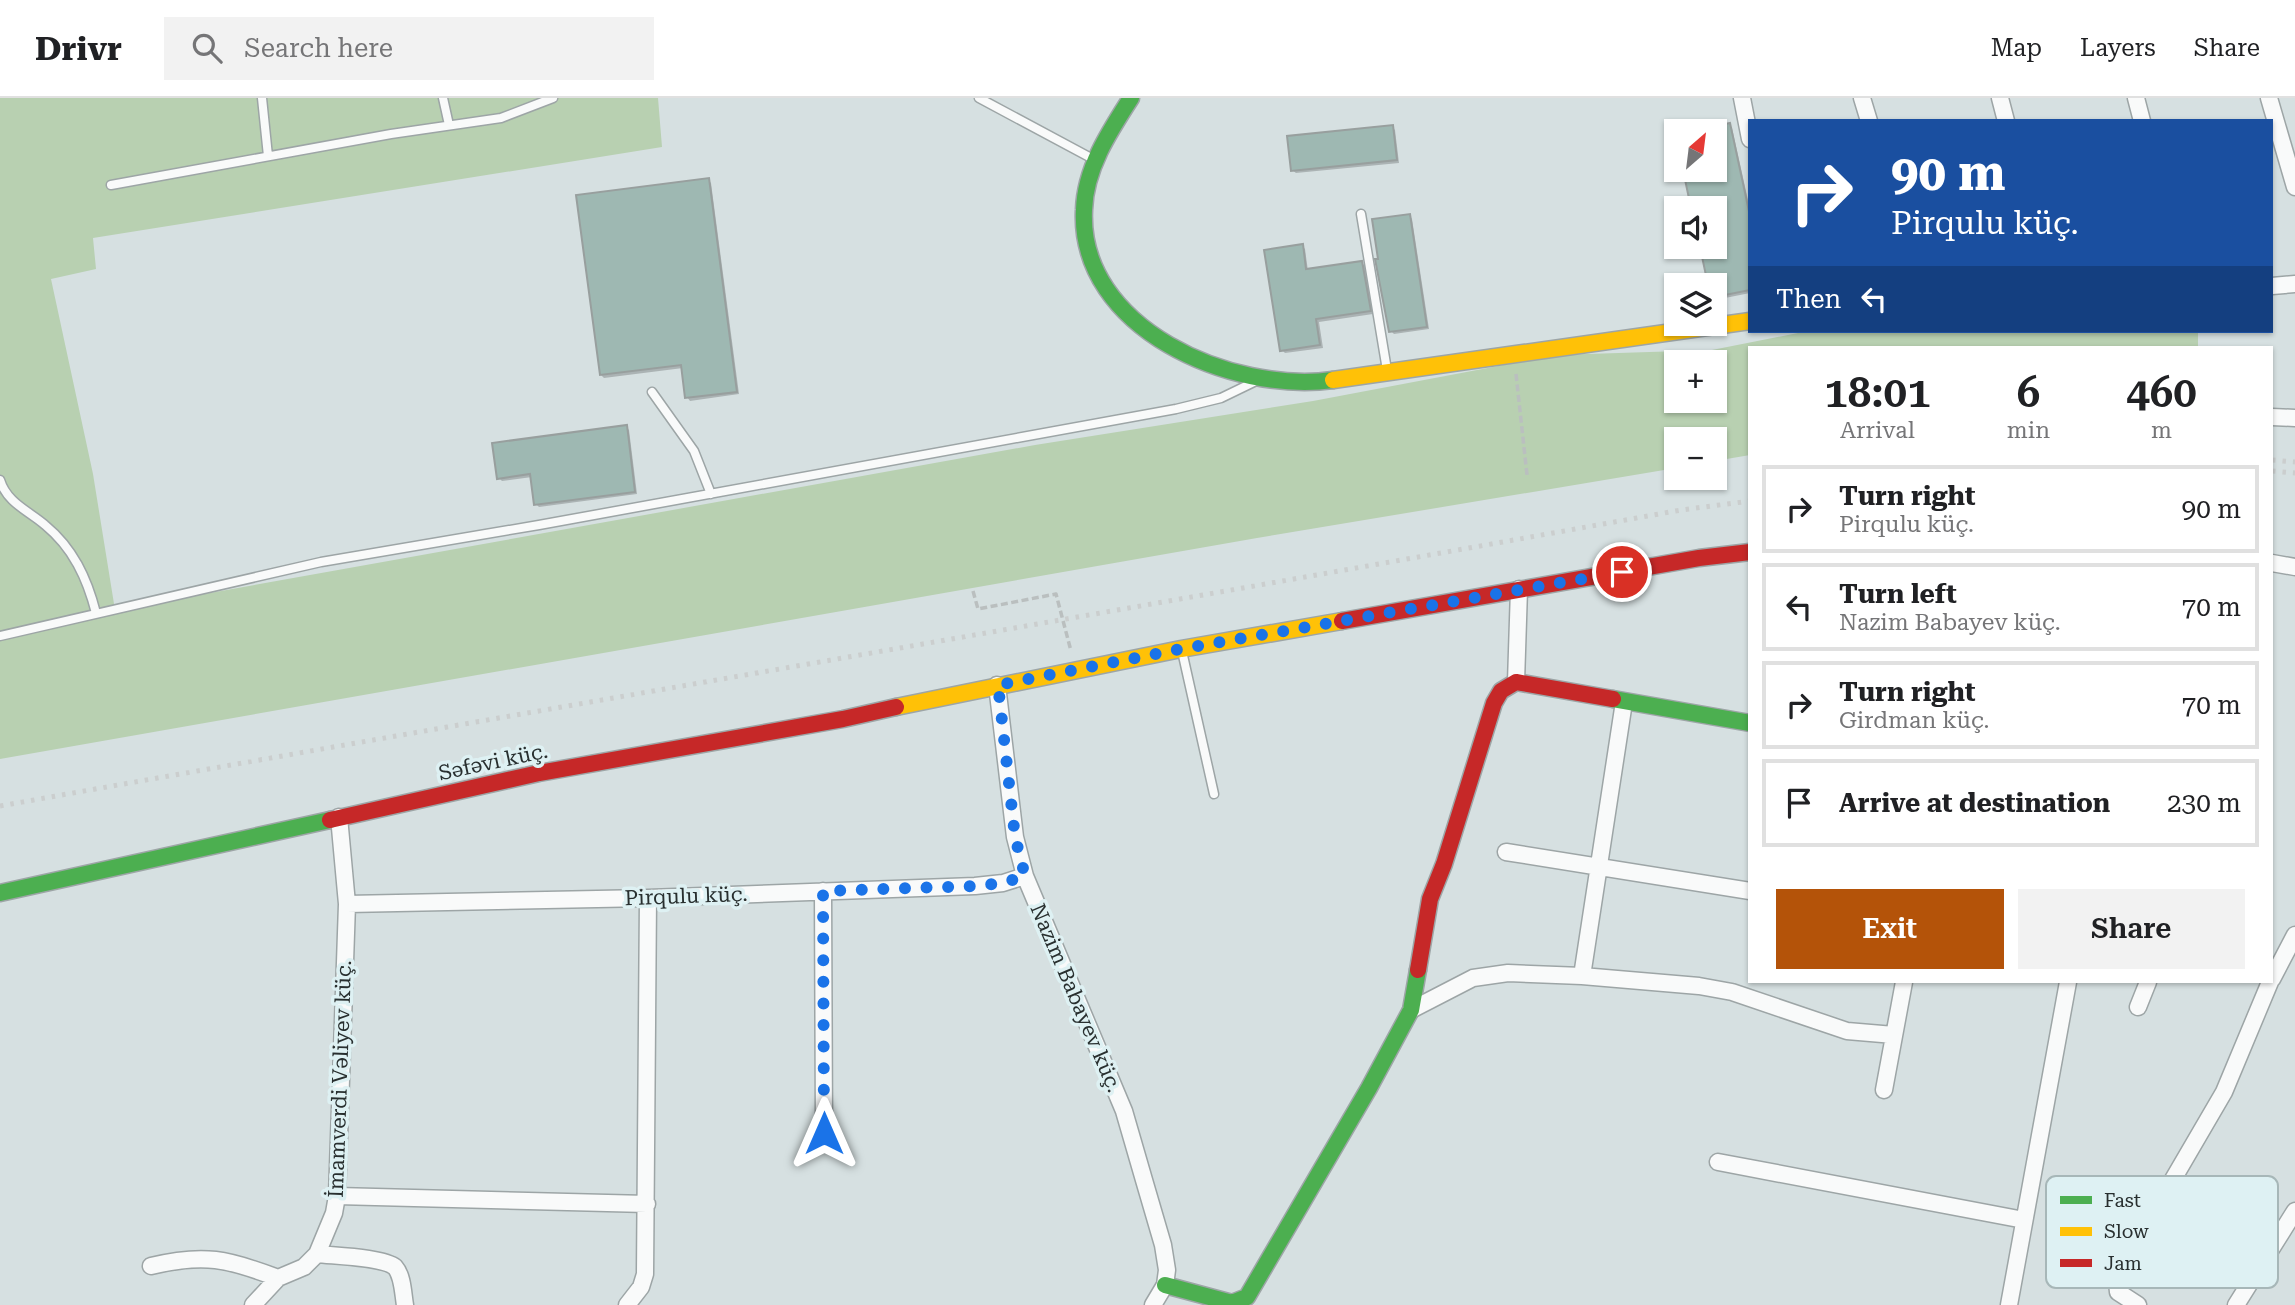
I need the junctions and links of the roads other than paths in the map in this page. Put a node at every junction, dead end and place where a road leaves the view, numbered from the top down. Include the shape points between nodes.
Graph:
1 (262, 98) edge
2 (443, 98) edge
3 (553, 98) edge
4 (979, 98) edge
5 (1130, 98) edge
6 (1742, 98) edge
7 (1862, 98) edge
8 (2000, 98) edge
9 (2136, 98) edge
10 (2269, 98) edge
11 (1868, 119) edge
12 (2005, 119) edge
13 (2141, 119) edge
14 (449, 125) junction
15 (1748, 129) edge
16 (268, 156) junction
17 (1096, 161) junction
18 (111, 186) dead end
19 (2295, 187) edge
20 (1361, 214) dead end
21 (2295, 284) edge
22 (2273, 286) edge
23 (1748, 321) edge
24 (1387, 373) junction
25 (1261, 378) junction
26 (652, 392) dead end
27 (2273, 417) edge
28 (2295, 418) edge
29 (0, 480) edge
30 (711, 494) junction
31 (1748, 552) edge
32 (2273, 563) edge
33 (2295, 567) edge
34 (1519, 590) junction
35 (96, 613) junction
36 (0, 636) edge
37 (1181, 649) junction
38 (1516, 682) junction
39 (998, 685) junction
40 (1624, 702) junction
41 (1748, 723) edge
42 (1214, 794) dead end
43 (339, 817) junction
44 (1506, 852) dead end
45 (1599, 867) junction
46 (1025, 876) junction
47 (823, 891) junction
48 (1748, 891) edge
49 (0, 893) edge
50 (648, 898) junction
51 (347, 904) junction
52 (2295, 935) edge
53 (1582, 976) junction
54 (2273, 976) edge
55 (1904, 983) edge
56 (2068, 983) edge
57 (2148, 983) edge
58 (2270, 983) edge
59 (2138, 1007) dead end
60 (1411, 1010) junction
61 (1894, 1035) junction
62 (1884, 1090) dead end
63 (824, 1133) dead end
64 (1718, 1162) dead end
65 (2175, 1176) edge
66 (337, 1196) junction
67 (647, 1204) junction
68 (2295, 1211) edge
69 (2024, 1220) junction
70 (2278, 1238) edge
71 (317, 1254) junction
72 (151, 1266) dead end
73 (278, 1278) junction
74 (1165, 1284) junction
75 (2118, 1288) edge
76 (2247, 1288) edge
77 (2128, 1303) edge
78 (1232, 1304) edge
79 (253, 1305) edge
80 (405, 1305) edge
81 (627, 1305) edge
82 (1153, 1305) edge
83 (2009, 1305) edge
84 (2236, 1305) edge

1 - 16 lane
2 - 14 lane
3 - 14 lane via 501,118
4 - 17 lane
5 - 17 street
6 - 15 street
7 - 11 street
8 - 12 street
9 - 13 street
10 - 19 street
14 - 16 lane
16 - 18 lane
17 - 25 street via 1086,192 1084,226 1092,264 1110,293 1161,340 1199,360
20 - 24 lane
21 - 22 street
23 - 24 street
24 - 25 street via 1323,381
25 - 30 lane via 1221,398 1176,409
26 - 30 lane via 694,451
27 - 28 street
29 - 35 lane via 8,498 47,526 71,552 90,589
30 - 35 lane via 320,562
31 - 34 street, Səfəvi küç.
32 - 33 street
34 - 37 street, Səfəvi küç.
34 - 38 street
35 - 36 lane
37 - 39 street, Səfəvi küç.
37 - 42 lane
38 - 40 street
38 - 60 street via 1501,691 1494,703 1430,899
39 - 43 street, Səfəvi küç. via 843,719 539,772
39 - 46 street, Nazim Babayev küç. via 1015,837
40 - 41 street
40 - 45 street
43 - 49 street, Səfəvi küç.
43 - 51 street, İmamverdi Vəliyev küç.
44 - 45 street
45 - 48 street
45 - 53 street
46 - 47 street, Pirqulu küç. via 975,886
46 - 74 street, Nazim Babayev küç. via 1124,1111 1163,1245
47 - 50 street, Pirqulu küç.
47 - 63 street
50 - 51 street, Pirqulu küç.
50 - 67 street
51 - 66 street, İmamverdi Vəliyev küç.
52 - 54 street
53 - 60 street via 1473,978
53 - 61 street via 1732,992 1847,1031
55 - 61 street
56 - 69 street
57 - 59 street
58 - 65 street via 2224,1092
60 - 78 street via 1247,1297
61 - 62 street
64 - 69 street
66 - 67 street
66 - 71 street, İmamverdi Vəliyev küç.
67 - 81 street via 645,1274
68 - 70 street
69 - 83 street
71 - 73 street via 304,1267
71 - 80 street via 394,1266
72 - 73 street via 213,1258
73 - 79 street
74 - 78 street
74 - 82 street
75 - 77 street
76 - 84 street

